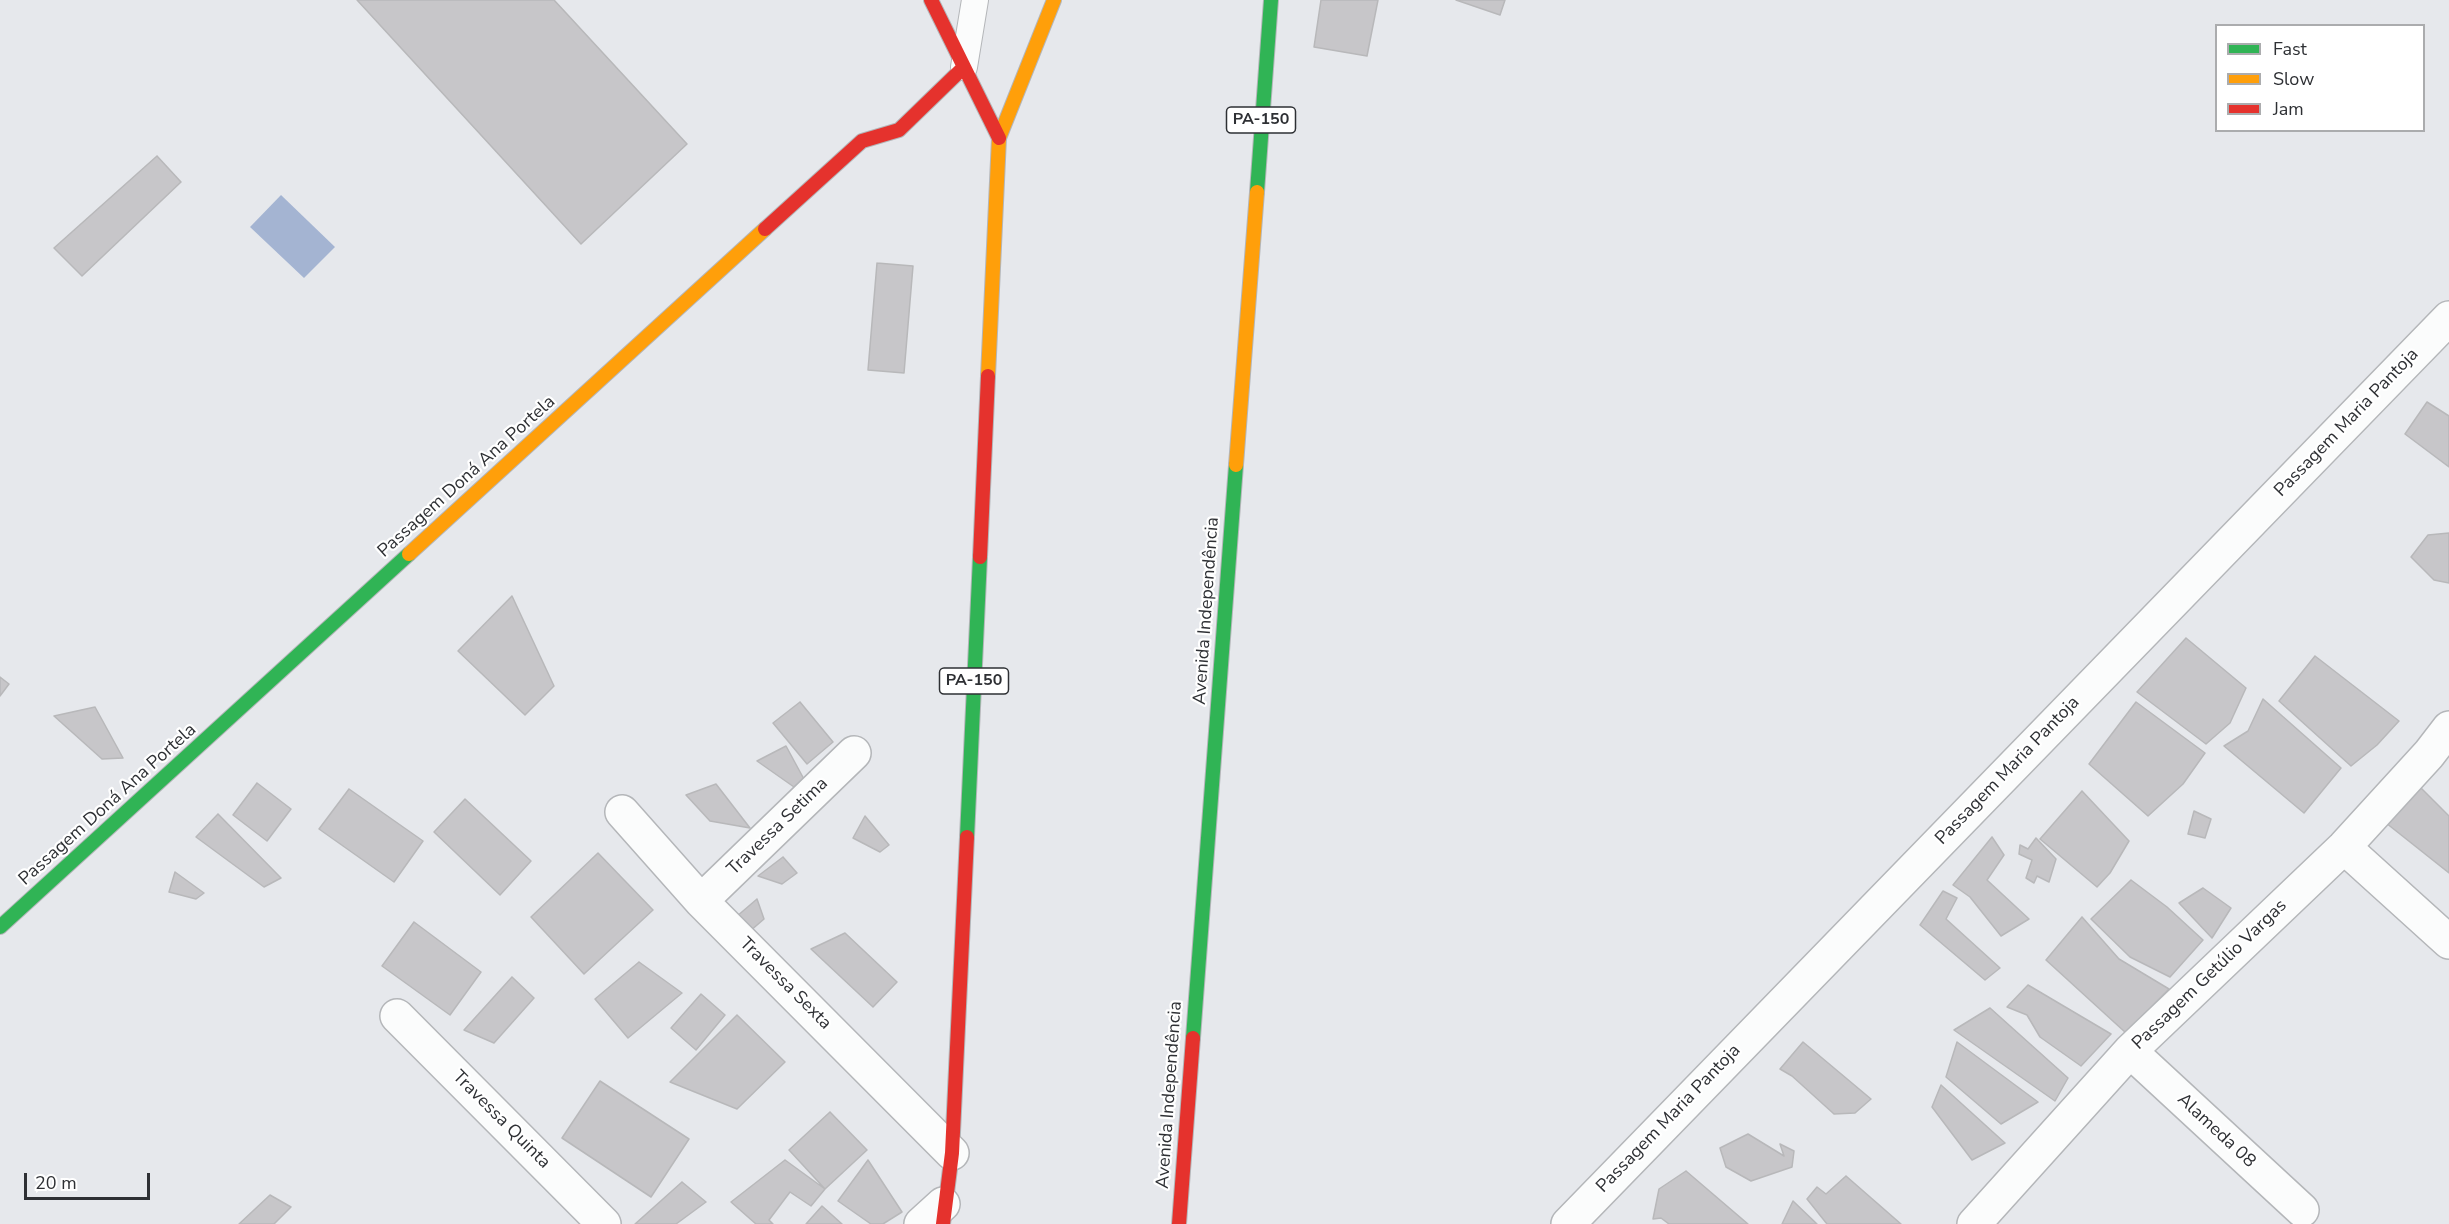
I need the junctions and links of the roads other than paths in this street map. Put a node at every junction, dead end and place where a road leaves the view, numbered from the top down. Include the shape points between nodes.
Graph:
1 (931, 0) edge
2 (975, 0) edge
3 (1054, 0) edge
4 (1270, 0) edge
5 (1286, 0) edge
6 (964, 67) junction
7 (999, 138) junction
8 (1252, 241) junction
9 (2449, 318) edge
10 (2449, 728) edge
11 (854, 753) dead end
12 (622, 812) dead end
13 (2344, 847) junction
14 (701, 901) junction
15 (1, 924) edge
16 (2449, 942) edge
17 (398, 1016) dead end
18 (2130, 1052) junction
19 (952, 1153) junction
20 (2302, 1210) dead end
21 (936, 1217) edge
22 (604, 1224) edge
23 (1179, 1224) edge
24 (1568, 1224) edge
25 (1974, 1224) edge

1 - 6 main road, PA-150
2 - 6 lane
3 - 7 main road, PA-150
4 - 8 main road, Avenida Independência / PA-150
5 - 8 main road
6 - 7 main road, PA-150
6 - 15 main road, Passagem Doná Ana Portela via 899,130 862,141
7 - 19 main road, PA-150
8 - 23 main road, Avenida Independência / PA-150
9 - 24 street, Passagem Maria Pantoja
10 - 13 street, Passagem Getúlio Vargas
11 - 14 street, Travessa Setima
12 - 14 street, Travessa Sexta
13 - 16 street
13 - 18 street, Passagem Getúlio Vargas
14 - 19 street, Travessa Sexta
17 - 22 street, Travessa Quinta
18 - 20 street, Alameda 08
18 - 25 street, Passagem Getúlio Vargas
19 - 21 main road, PA-150

